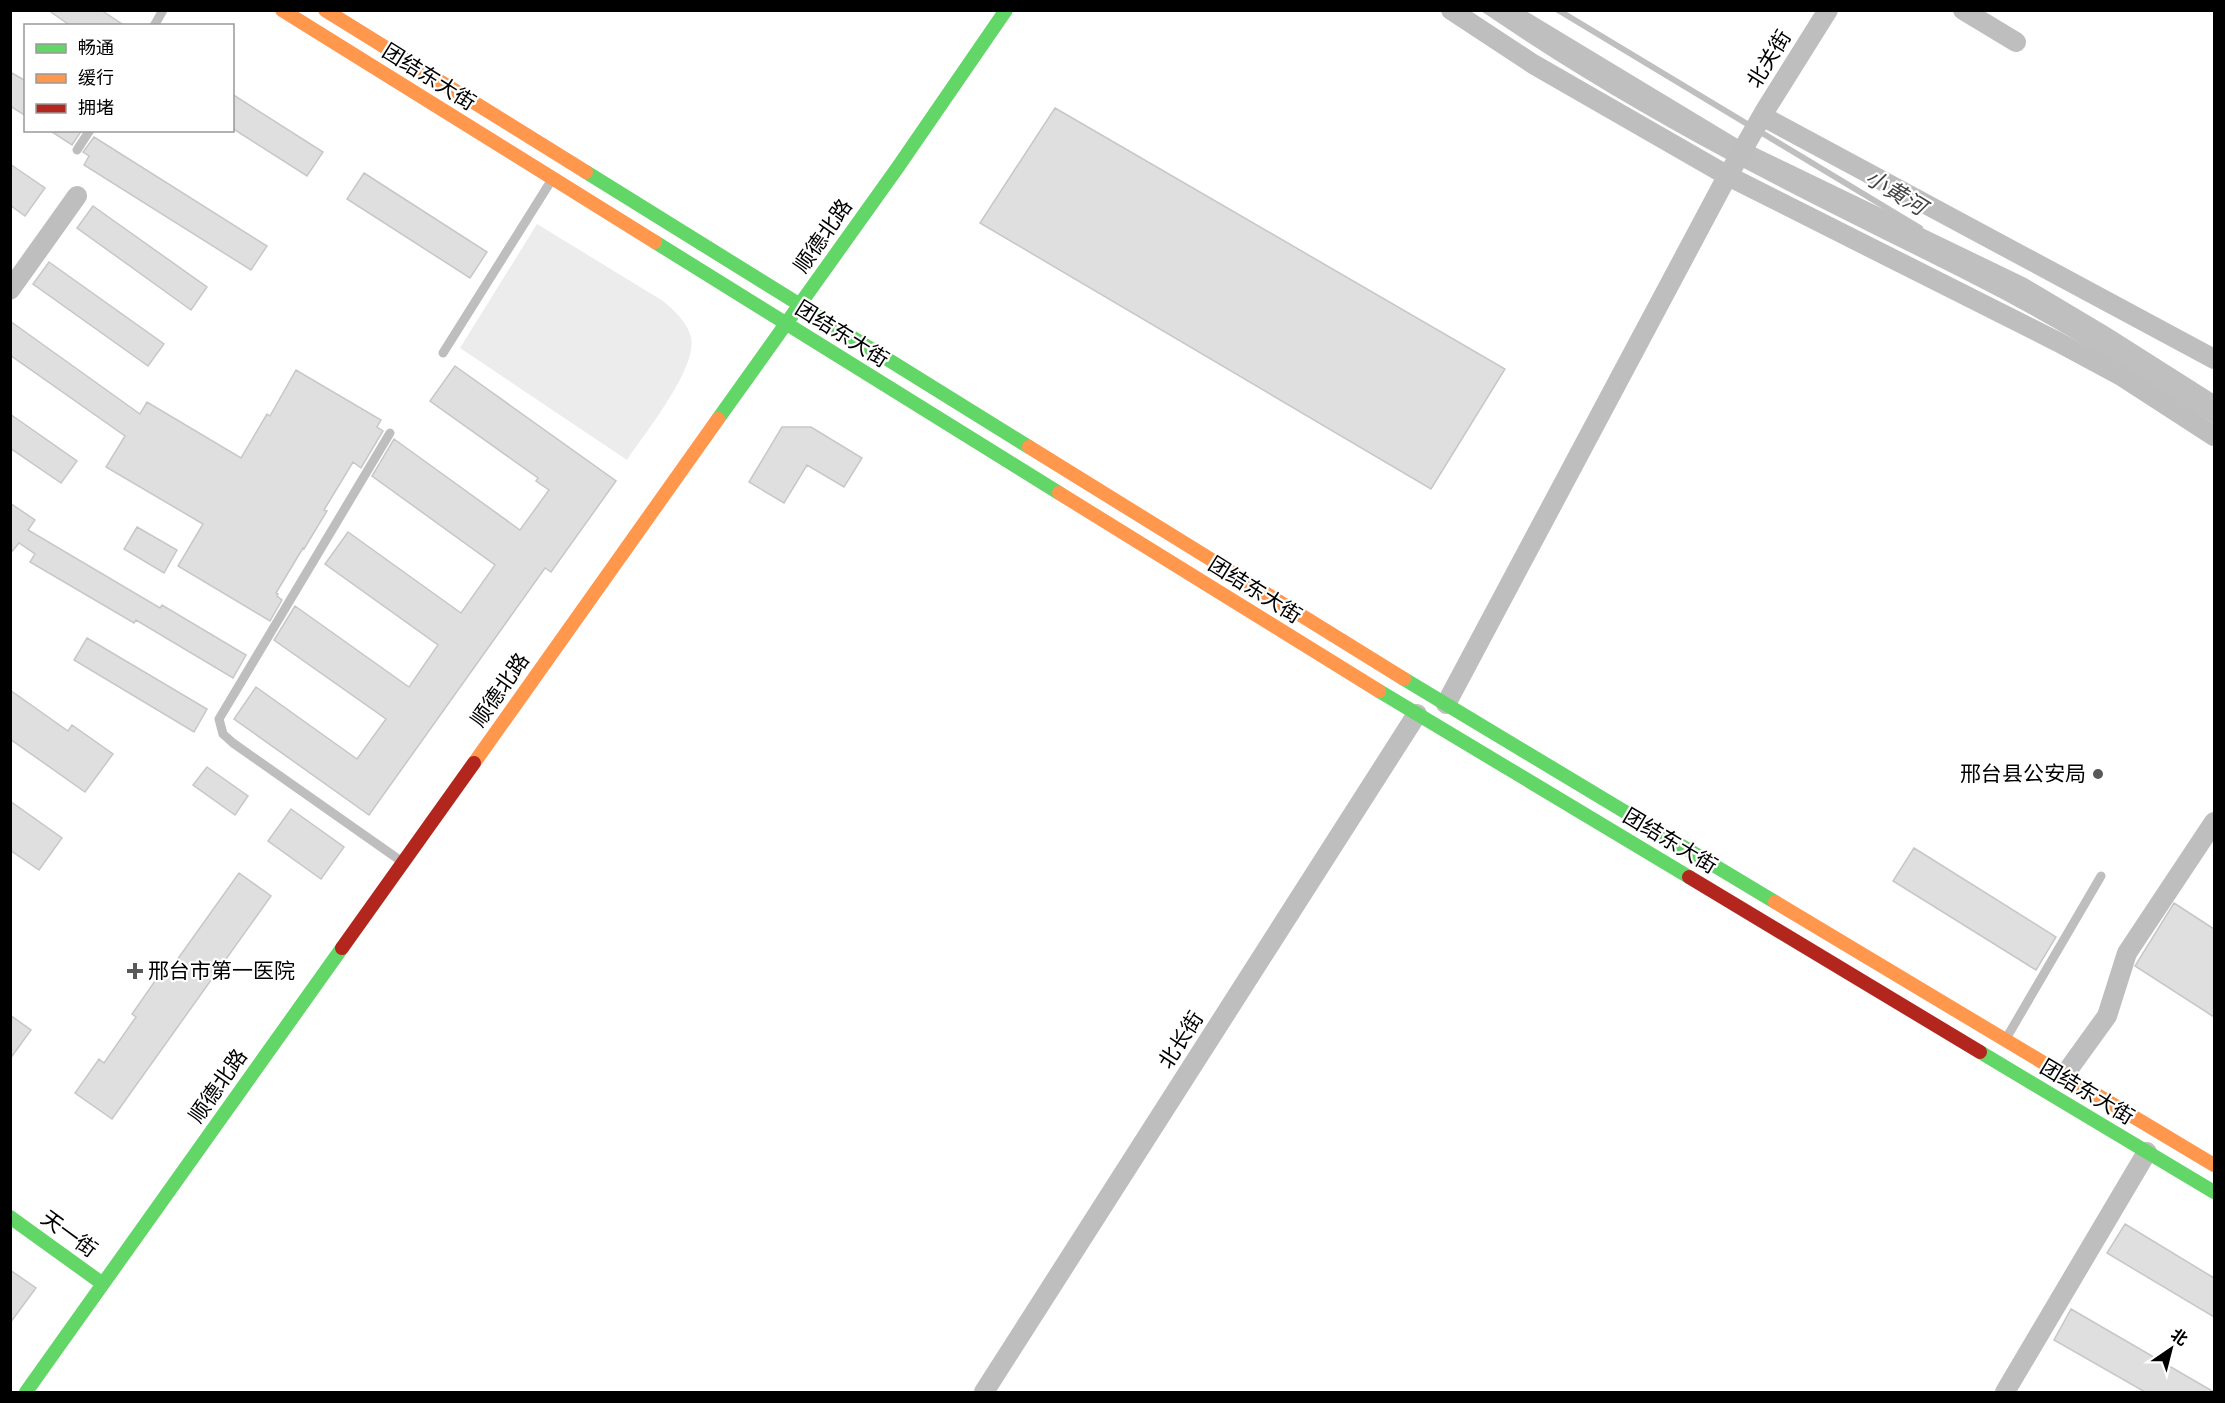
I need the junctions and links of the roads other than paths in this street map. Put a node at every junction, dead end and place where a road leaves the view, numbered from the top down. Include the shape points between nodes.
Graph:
1 (163, 10) edge
2 (282, 10) edge
3 (325, 10) edge
4 (1006, 10) edge
5 (1451, 10) edge
6 (1828, 10) edge
7 (1963, 10) edge
8 (155, 24) edge
9 (2016, 42) dead end
10 (1762, 116) junction
11 (89, 132) edge
12 (78, 150) dead end
13 (1728, 176) junction
14 (553, 179) junction
15 (77, 196) dead end
16 (10, 290) edge
17 (800, 305) junction
18 (786, 324) junction
19 (442, 352) dead end
20 (2214, 359) edge
21 (390, 433) dead end
22 (2214, 436) edge
23 (1446, 704) junction
24 (1418, 714) junction
25 (2214, 822) edge
26 (403, 862) junction
27 (2101, 876) dead end
28 (2005, 1040) junction
29 (2068, 1070) dead end
30 (2147, 1152) junction
31 (2214, 1165) edge
32 (2214, 1191) edge
33 (10, 1217) edge
34 (103, 1284) junction
35 (26, 1392) edge
36 (984, 1392) edge
37 (2005, 1392) edge

1 - 8 lane
2 - 14 main road, 团结东大街
3 - 17 main road, 团结东大街
4 - 17 main road, 顺德北路
5 - 13 street via 1533,64
6 - 10 street, 北关街
7 - 9 street
10 - 13 street, 北关街
10 - 20 street
11 - 12 lane
13 - 22 street via 2058,342 2123,377
13 - 23 street, 北关街
14 - 18 main road, 团结东大街
14 - 19 lane
15 - 16 street
17 - 18 main road, 顺德北路
17 - 23 main road, 团结东大街
18 - 24 main road, 团结东大街
18 - 26 main road, 顺德北路
21 - 26 lane via 219,719 223,734 233,743
23 - 28 main road, 团结东大街
24 - 30 main road, 团结东大街
24 - 36 street, 北长街
25 - 29 street via 2127,953 2107,1016
26 - 34 main road, 顺德北路
27 - 28 lane
28 - 31 main road, 团结东大街
30 - 32 main road, 团结东大街
30 - 37 street
33 - 34 main road, 天一街
34 - 35 main road, 顺德北路

